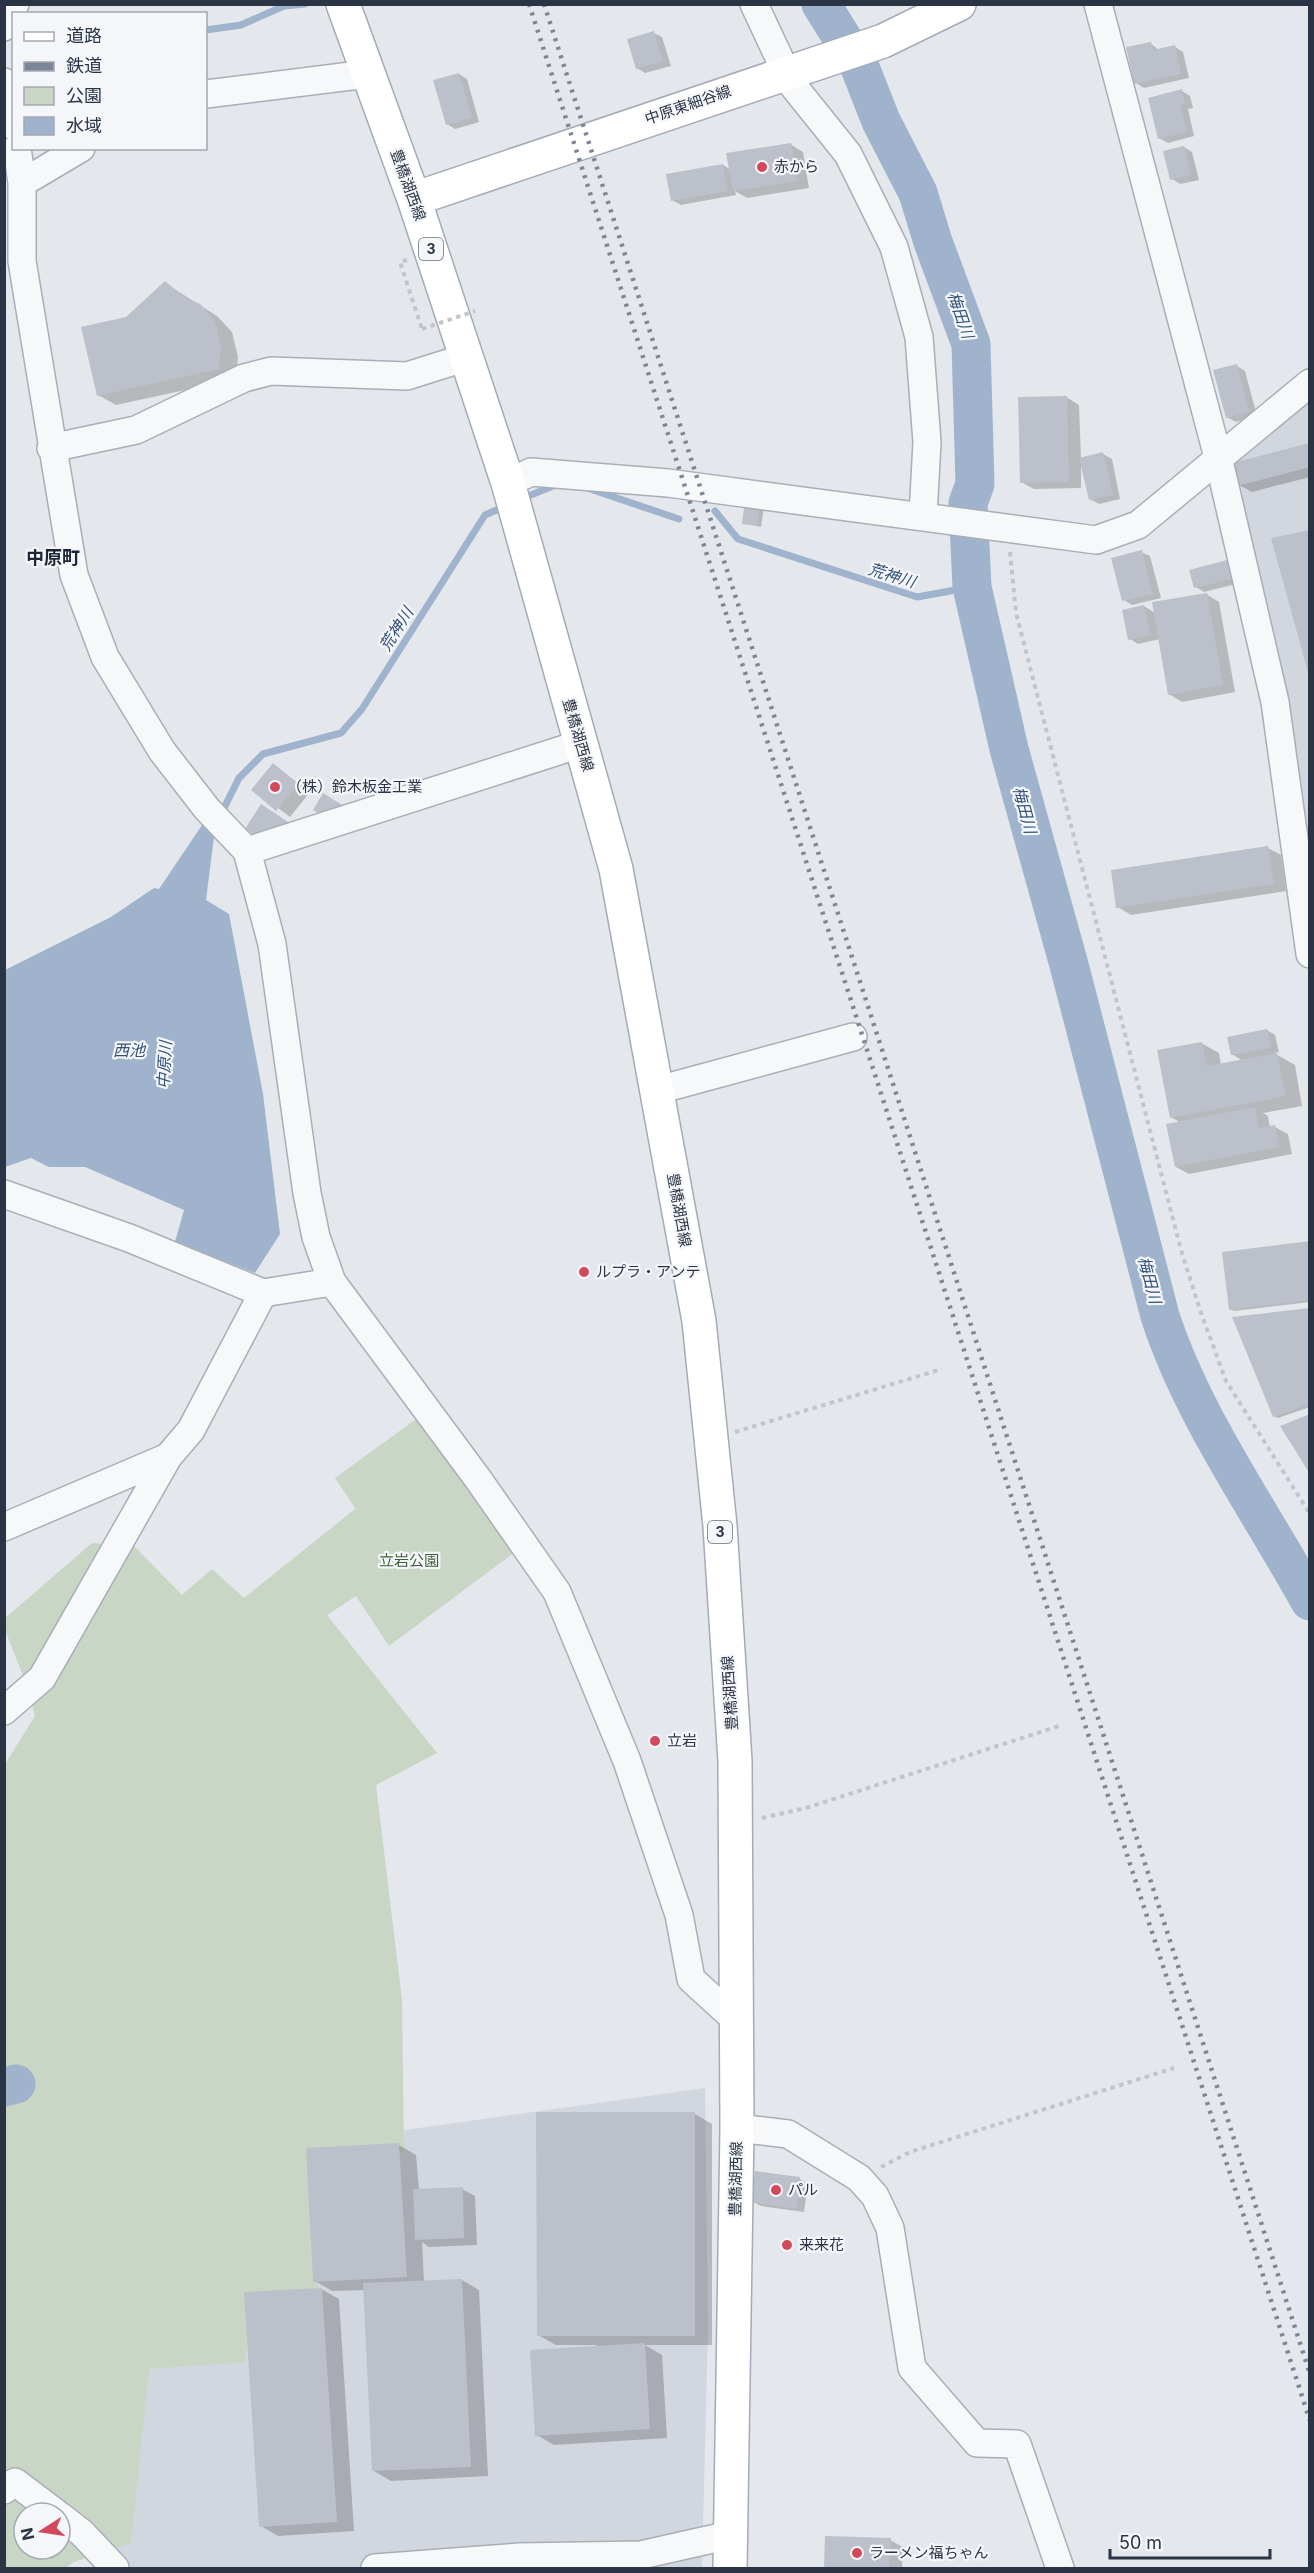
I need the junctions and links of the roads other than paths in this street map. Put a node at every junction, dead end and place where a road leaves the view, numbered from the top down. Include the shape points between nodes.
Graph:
1 (15, 4) edge
2 (343, 4) edge
3 (754, 4) edge
4 (959, 4) edge
5 (1098, 4) edge
6 (4, 27) edge
7 (790, 71) junction
8 (367, 74) junction
9 (4, 82) edge
10 (207, 94) edge
11 (12, 117) edge
12 (17, 150) edge
13 (78, 150) edge
14 (22, 183) junction
15 (414, 198) junction
16 (13, 261) edge
17 (466, 357) junction
18 (1310, 383) edge
19 (51, 448) junction
20 (1219, 460) junction
21 (512, 499) junction
22 (928, 517) junction
23 (580, 744) junction
24 (247, 851) junction
25 (1310, 954) edge
26 (853, 1037) dead end
27 (658, 1090) junction
28 (4, 1194) edge
29 (332, 1282) junction
30 (263, 1293) junction
31 (168, 1457) junction
32 (4, 1527) edge
33 (4, 1711) edge
34 (736, 2020) junction
35 (736, 2128) junction
36 (4, 2490) edge
37 (40, 2501) edge
38 (72, 2525) edge
39 (730, 2535) junction
40 (115, 2568) edge
41 (375, 2568) edge
42 (730, 2568) edge
43 (1060, 2568) edge

1 - 6 street
2 - 8 main road, 豊橋湖西線 / 3
3 - 7 street
4 - 7 main road, 中原東細谷線 via 883,41
5 - 20 street
7 - 15 main road, 中原東細谷線
7 - 22 street via 848,154 894,247 919,337
8 - 10 street
8 - 15 main road, 豊橋湖西線 / 3
9 - 11 street
12 - 14 street
13 - 14 street
14 - 16 street
15 - 17 main road, 豊橋湖西線 / 3
16 - 19 street
17 - 19 street via 407,376 271,371 244,378 136,430
17 - 21 main road, 豊橋湖西線 / 3
18 - 20 street
19 - 24 street via 74,575 105,657 162,751 207,809
20 - 22 street via 1138,525 1095,540
20 - 25 street via 1275,702
21 - 22 street via 531,472 677,484
21 - 23 main road, 豊橋湖西線 / 3
23 - 24 street
23 - 27 main road, 豊橋湖西線 / 3 via 616,869
24 - 29 street via 272,944 307,1193 316,1237
26 - 27 street
27 - 34 main road, 豊橋湖西線 / 3 via 699,1321 720,1526 735,1761
28 - 30 street via 129,1238
29 - 30 street
29 - 34 street via 557,1592 627,1761 679,1915 691,1979
30 - 31 street via 191,1430
31 - 32 street
31 - 33 street via 42,1678
34 - 35 main road, 豊橋湖西線 / 3
35 - 39 main road, 豊橋湖西線 / 3
35 - 43 street via 788,2134 860,2178 875,2196 890,2228 912,2368 977,2443 1017,2444
36 - 37 street via 15,2482
38 - 40 street
39 - 41 street via 642,2555 520,2557
39 - 42 main road, 豊橋湖西線 / 3

